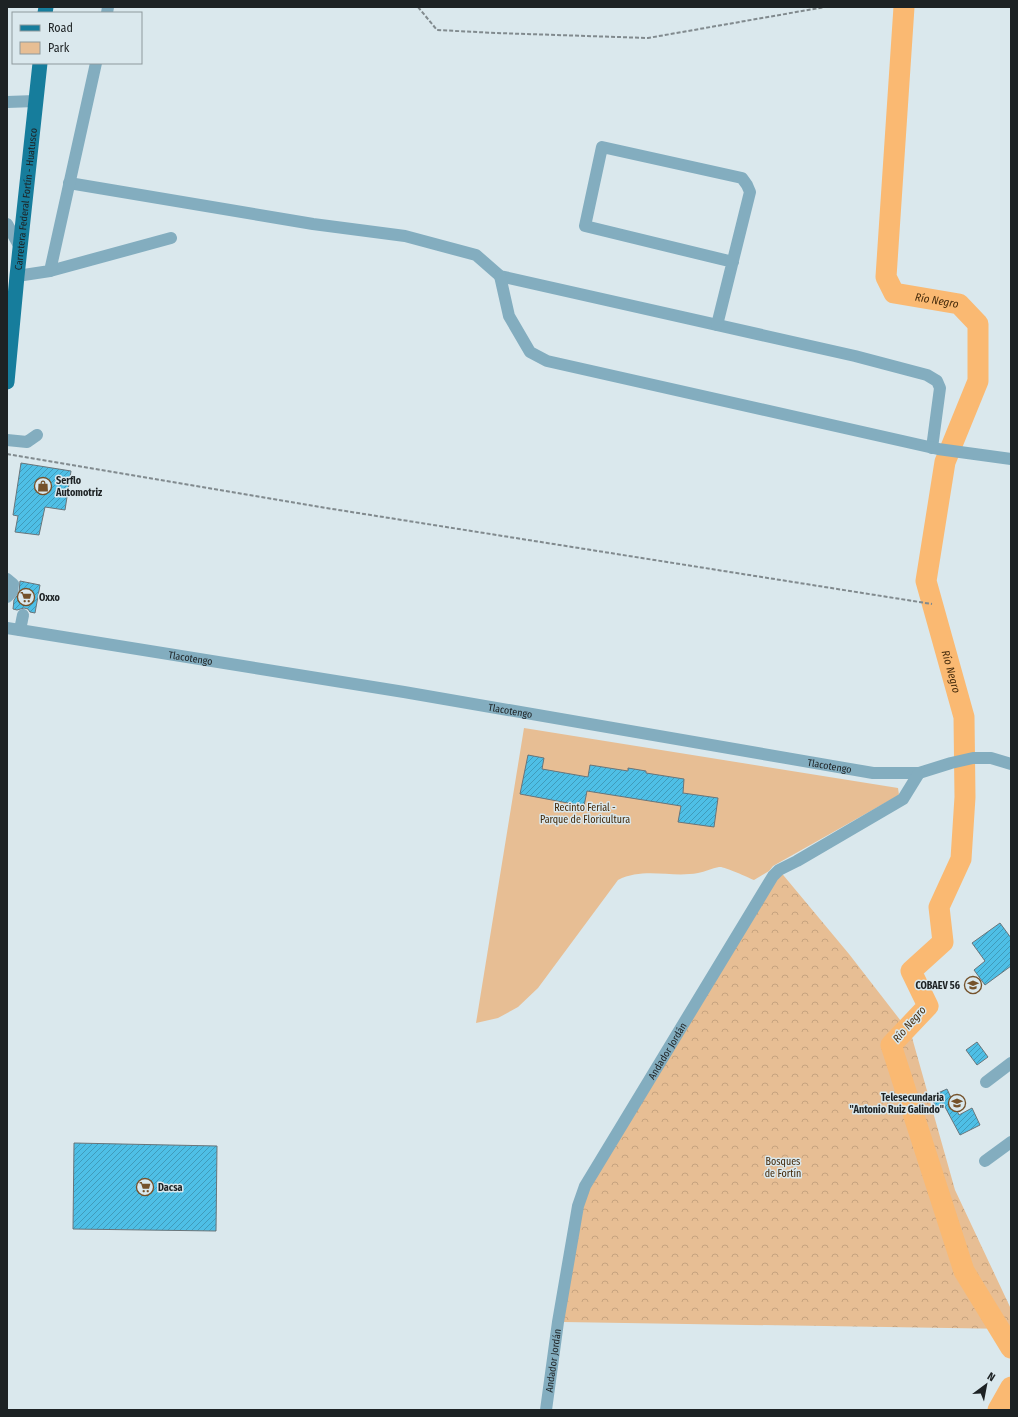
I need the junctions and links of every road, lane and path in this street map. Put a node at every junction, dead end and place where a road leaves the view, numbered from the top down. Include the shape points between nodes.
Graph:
1 (418, 7) edge
2 (825, 7) edge
3 (40, 64) edge
4 (96, 64) edge
5 (36, 101) junction
6 (7, 102) edge
7 (69, 183) junction
8 (7, 224) edge
9 (171, 238) dead end
10 (20, 247) junction
11 (733, 262) junction
12 (50, 271) junction
13 (17, 276) junction
14 (500, 276) junction
15 (717, 325) junction
16 (7, 382) edge
17 (37, 435) dead end
18 (7, 440) edge
19 (935, 449) junction
20 (7, 454) edge
21 (1011, 459) edge
22 (7, 579) edge
23 (7, 597) edge
24 (932, 604) dead end
25 (23, 616) dead end
26 (7, 628) edge
27 (20, 630) junction
28 (1011, 764) edge
29 (919, 773) junction
30 (1011, 1063) edge
31 (986, 1082) dead end
32 (1011, 1142) edge
33 (985, 1161) dead end
34 (546, 1410) edge

1 - 2 path via 437,30 648,38
3 - 5 main road, Carretera Federal Fortín - Huatusco
4 - 7 street
5 - 6 street
5 - 10 main road, Carretera Federal Fortín - Huatusco
7 - 12 street
7 - 14 street via 313,224 405,236 476,255
8 - 10 street
9 - 12 street
10 - 13 main road, Carretera Federal Fortín - Huatusco
11 - 11 street via 750,192 742,178 602,147 585,226
11 - 15 street
12 - 13 street
13 - 16 main road, Carretera Federal Fortín - Huatusco
14 - 15 street
14 - 19 street via 509,316 530,352 547,361
15 - 19 street via 927,375 937,381 940,388
17 - 18 street via 27,442
19 - 21 street
20 - 24 path via 320,507
22 - 23 street via 13,584 12,592
25 - 27 street
26 - 27 street, Tlacotengo
27 - 29 street, Tlacotengo via 419,695 873,774
28 - 29 street, Tlacotengo via 991,758 973,758 951,762
29 - 34 street, Andador Jordán via 903,799 778,870 773,876 585,1186 578,1206
30 - 31 street
32 - 33 street

